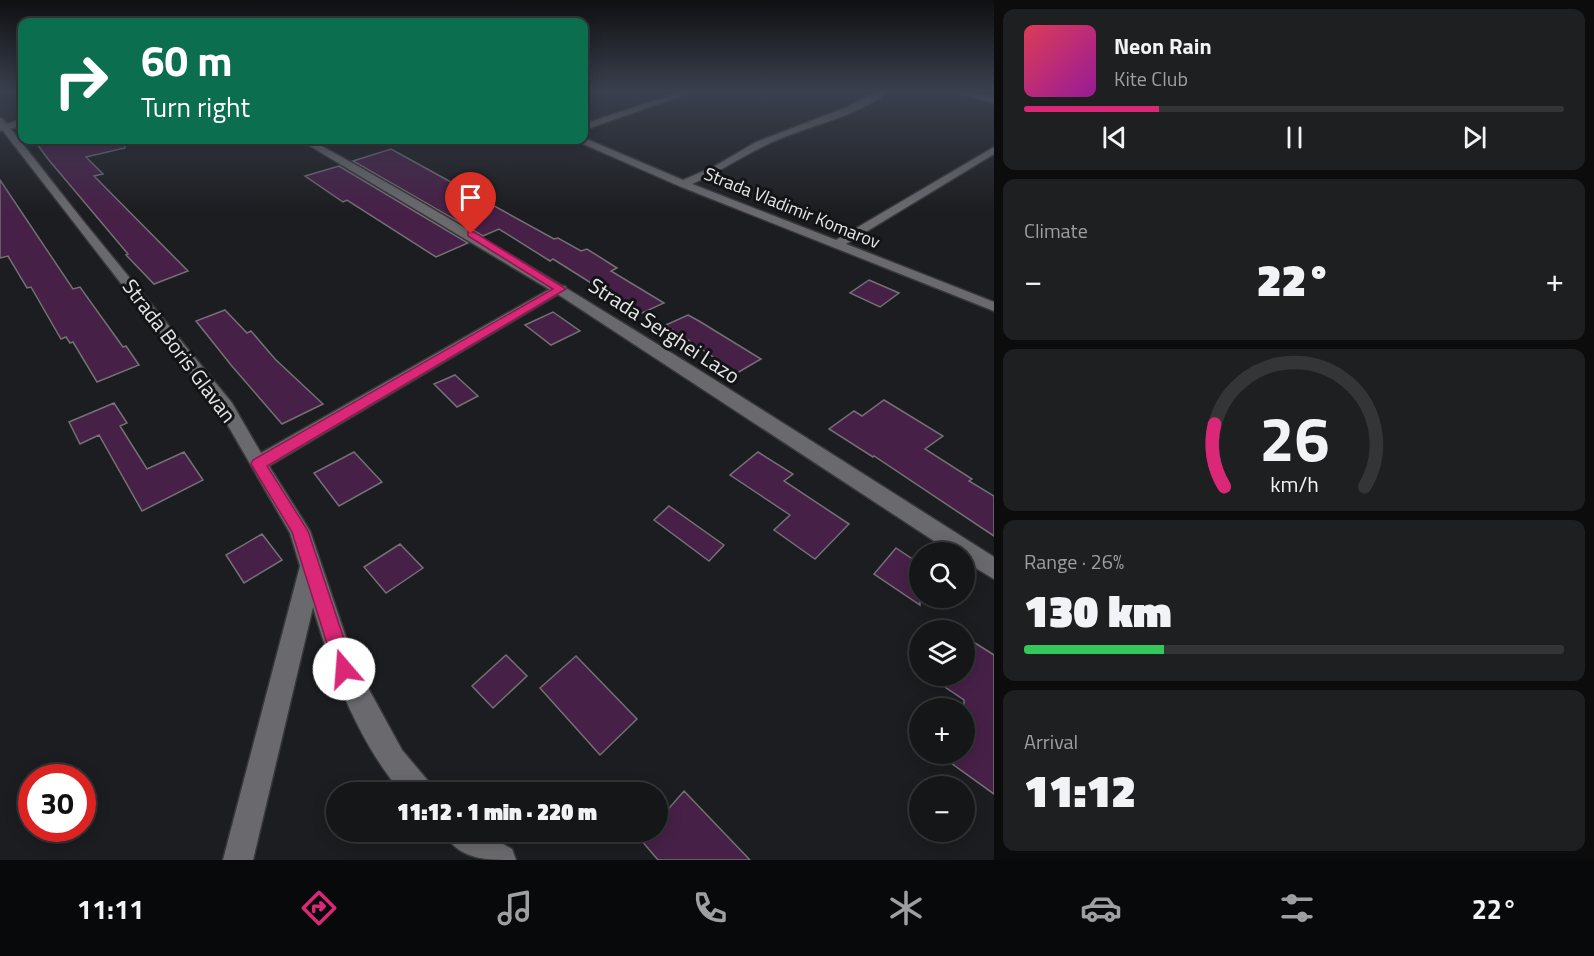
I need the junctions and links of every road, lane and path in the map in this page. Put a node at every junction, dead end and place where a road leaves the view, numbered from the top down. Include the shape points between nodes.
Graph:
1 (793, 131) edge
2 (21, 144) edge
3 (312, 144) edge
4 (588, 144) edge
5 (994, 150) edge
6 (683, 184) junction
7 (836, 245) junction
8 (560, 289) junction
9 (994, 306) edge
10 (258, 464) junction
11 (311, 567) junction
12 (994, 569) edge
13 (411, 782) edge
14 (470, 842) edge
15 (238, 860) edge
16 (501, 860) edge

1 - 6 street via 759,144
2 - 10 street, Strada Boris Glavan via 80,225 226,407
3 - 8 street, Strada Serghei Lazo
4 - 6 street, Strada Vladimir Komarov
5 - 7 street
6 - 7 street, Strada Vladimir Komarov
7 - 9 street, Strada Vladimir Komarov
8 - 10 street
8 - 12 street, Strada Serghei Lazo
10 - 11 street, Strada Boris Glavan via 300,531
11 - 13 street, Strada Boris Glavan via 344,669 392,760
11 - 15 street
14 - 16 street

